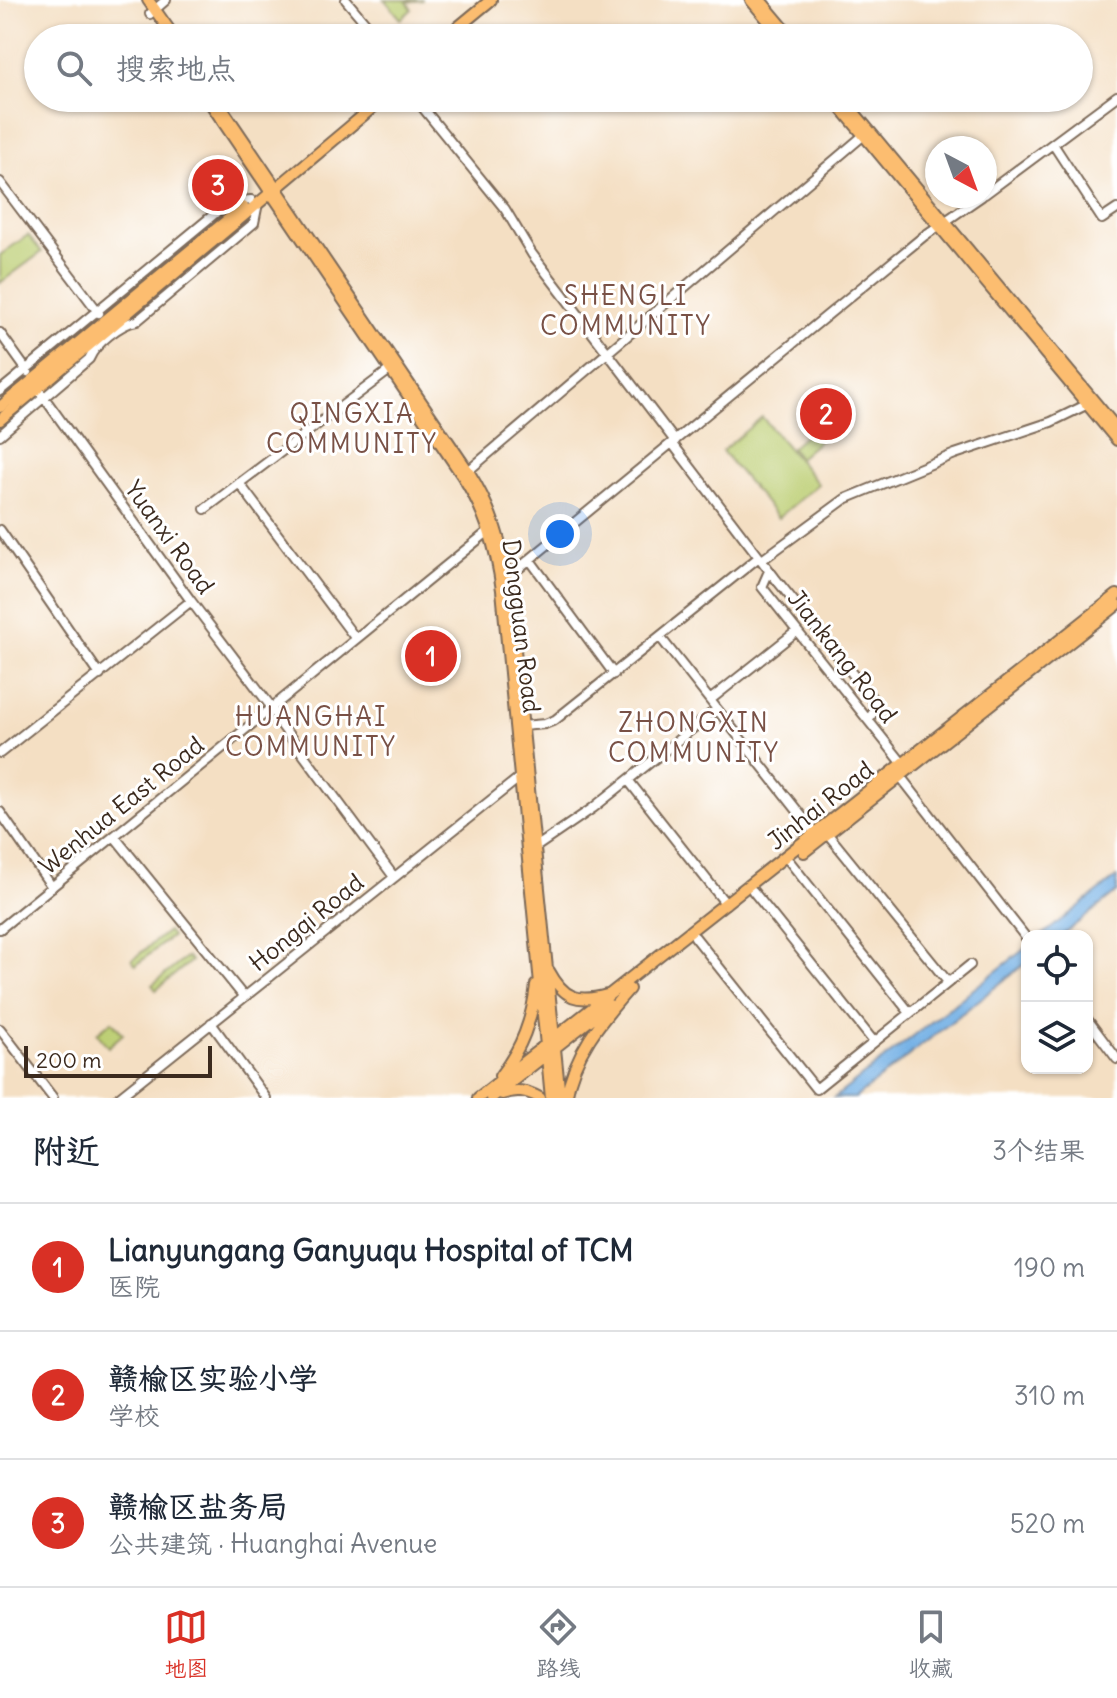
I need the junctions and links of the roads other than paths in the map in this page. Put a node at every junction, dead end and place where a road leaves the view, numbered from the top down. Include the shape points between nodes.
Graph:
1 (140, 0) edge
2 (166, 0) edge
3 (346, 0) edge
4 (491, 0) edge
5 (501, 0) edge
6 (751, 0) edge
7 (760, 0) edge
8 (151, 8) edge
9 (164, 24) edge
10 (366, 24) edge
11 (462, 24) edge
12 (473, 24) edge
13 (771, 24) edge
14 (780, 24) edge
15 (1117, 96) edge
16 (217, 112) edge
17 (224, 112) edge
18 (357, 112) edge
19 (367, 112) edge
20 (426, 112) edge
21 (845, 112) edge
22 (853, 112) edge
23 (864, 135) junction
24 (1053, 144) junction
25 (0, 182) edge
26 (997, 185) edge
27 (272, 188) junction
28 (255, 202) junction
29 (965, 208) edge
30 (1117, 209) edge
31 (942, 224) junction
32 (97, 311) junction
33 (104, 320) junction
34 (0, 333) edge
35 (607, 354) junction
36 (26, 369) junction
37 (391, 369) junction
38 (38, 388) junction
39 (0, 391) edge
40 (1088, 404) junction
41 (0, 407) edge
42 (0, 420) edge
43 (1115, 422) edge
44 (0, 435) edge
45 (1117, 440) edge
46 (674, 442) junction
47 (468, 471) junction
48 (239, 483) junction
49 (205, 509) dead end
50 (0, 530) edge
51 (490, 530) junction
52 (760, 559) junction
53 (530, 560) junction
54 (769, 571) junction
55 (507, 578) junction
56 (1117, 595) edge
57 (191, 601) junction
58 (1117, 605) edge
59 (797, 631) junction
60 (660, 637) junction
61 (356, 639) junction
62 (614, 674) junction
63 (100, 675) junction
64 (710, 700) junction
65 (272, 708) junction
66 (717, 709) junction
67 (868, 720) junction
68 (522, 726) junction
69 (0, 753) edge
70 (903, 764) junction
71 (900, 776) junction
72 (520, 777) junction
73 (628, 780) junction
74 (0, 812) edge
75 (815, 833) junction
76 (827, 833) junction
77 (114, 836) junction
78 (533, 849) junction
79 (790, 862) junction
80 (394, 877) junction
81 (52, 887) junction
82 (753, 891) junction
83 (726, 904) junction
84 (0, 929) edge
85 (1021, 931) edge
86 (695, 937) junction
87 (542, 963) junction
88 (970, 965) dead end
89 (948, 982) junction
90 (629, 989) junction
91 (613, 993) junction
92 (244, 997) junction
93 (910, 1013) junction
94 (211, 1023) junction
95 (1093, 1027) edge
96 (0, 1029) edge
97 (874, 1042) junction
98 (551, 1045) junction
99 (1117, 1059) edge
100 (491, 1095) edge
101 (53, 1098) edge
102 (118, 1098) edge
103 (266, 1098) edge
104 (478, 1098) edge
105 (540, 1098) edge
106 (551, 1098) edge
107 (560, 1098) edge
108 (566, 1098) edge

1 - 8 main road
2 - 8 street
3 - 10 street
4 - 11 main road
5 - 12 main road
6 - 13 main road
7 - 14 main road
8 - 9 main road
15 - 24 street
16 - 27 main road, Dongguan Road
17 - 27 main road, Dongguan Road
18 - 27 main road
19 - 27 main road
20 - 35 street via 505,209
21 - 23 main road
22 - 31 main road
23 - 31 main road
23 - 35 street
24 - 26 street
24 - 30 street via 1102,219
25 - 32 street
27 - 28 main road
27 - 37 main road, Dongguan Road
27 - 47 main road, Dongguan Road
28 - 32 street via 229,202
28 - 33 main road
28 - 38 main road
29 - 31 street
31 - 40 main road
31 - 43 main road
31 - 46 street
32 - 33 street
32 - 36 street
33 - 38 main road
34 - 36 street, Yuanxi Road
35 - 46 street
35 - 47 street
36 - 38 street, Yuanxi Road
36 - 39 street
37 - 48 street
37 - 51 main road, Dongguan Road via 475,495
38 - 41 main road
38 - 42 main road
38 - 44 street
38 - 57 street, Yuanxi Road
40 - 45 main road
40 - 52 street via 845,499
46 - 52 street
46 - 53 street
47 - 55 main road, Dongguan Road via 497,527
48 - 49 street
48 - 61 street
50 - 63 street
51 - 61 street, Wenhua East Road
51 - 72 main road, Dongguan Road via 502,590
52 - 54 street
52 - 60 street
53 - 55 street
53 - 62 street
54 - 59 street, Jiankang Road via 762,587
54 - 67 street via 872,698 875,710
55 - 68 main road, Dongguan Road
56 - 70 main road, Jinhai Road
57 - 63 street
57 - 65 street, Yuanxi Road
58 - 71 main road, Jinhai Road
59 - 64 street
59 - 67 street, Jiankang Road
60 - 62 street
60 - 64 street
61 - 65 street, Wenhua East Road
62 - 68 street via 550,723
63 - 69 street
64 - 66 street
65 - 77 street, Wenhua East Road
65 - 80 street, Yuanxi Road
66 - 73 street
66 - 75 street
67 - 70 street, Jiankang Road
68 - 78 main road, Dongguan Road
70 - 75 main road, Jinhai Road
71 - 76 main road, Jinhai Road
71 - 85 street
72 - 80 street, Hongqi Road
72 - 87 main road, Dongguan Road
73 - 78 street
73 - 83 street
74 - 81 street
75 - 83 main road, Jinhai Road
76 - 79 main road, Jinhai Road
76 - 89 street
77 - 81 street, Wenhua East Road
77 - 92 street
78 - 87 main road, Dongguan Road
79 - 82 main road, Jinhai Road
79 - 93 street
80 - 92 street, Hongqi Road
81 - 84 street, Wenhua East Road
82 - 86 main road, Jinhai Road
82 - 97 street
83 - 91 main road, Jinhai Road
86 - 90 main road, Jinhai Road
86 - 97 street via 816,1089
87 - 91 main road via 573,998
87 - 98 main road, Dongguan Road
87 - 100 main road via 524,1038
88 - 89 street
89 - 93 street
90 - 98 main road, Jinhai Road
90 - 108 main road via 585,1044
91 - 98 main road, Jinhai Road
92 - 94 street, Hongqi Road
93 - 97 street
94 - 102 street, Hongqi Road
94 - 103 street
95 - 99 street
96 - 101 street
98 - 100 main road
98 - 106 main road, Dongguan Road
98 - 107 main road, Dongguan Road
100 - 104 main road
100 - 105 main road via 524,1090

